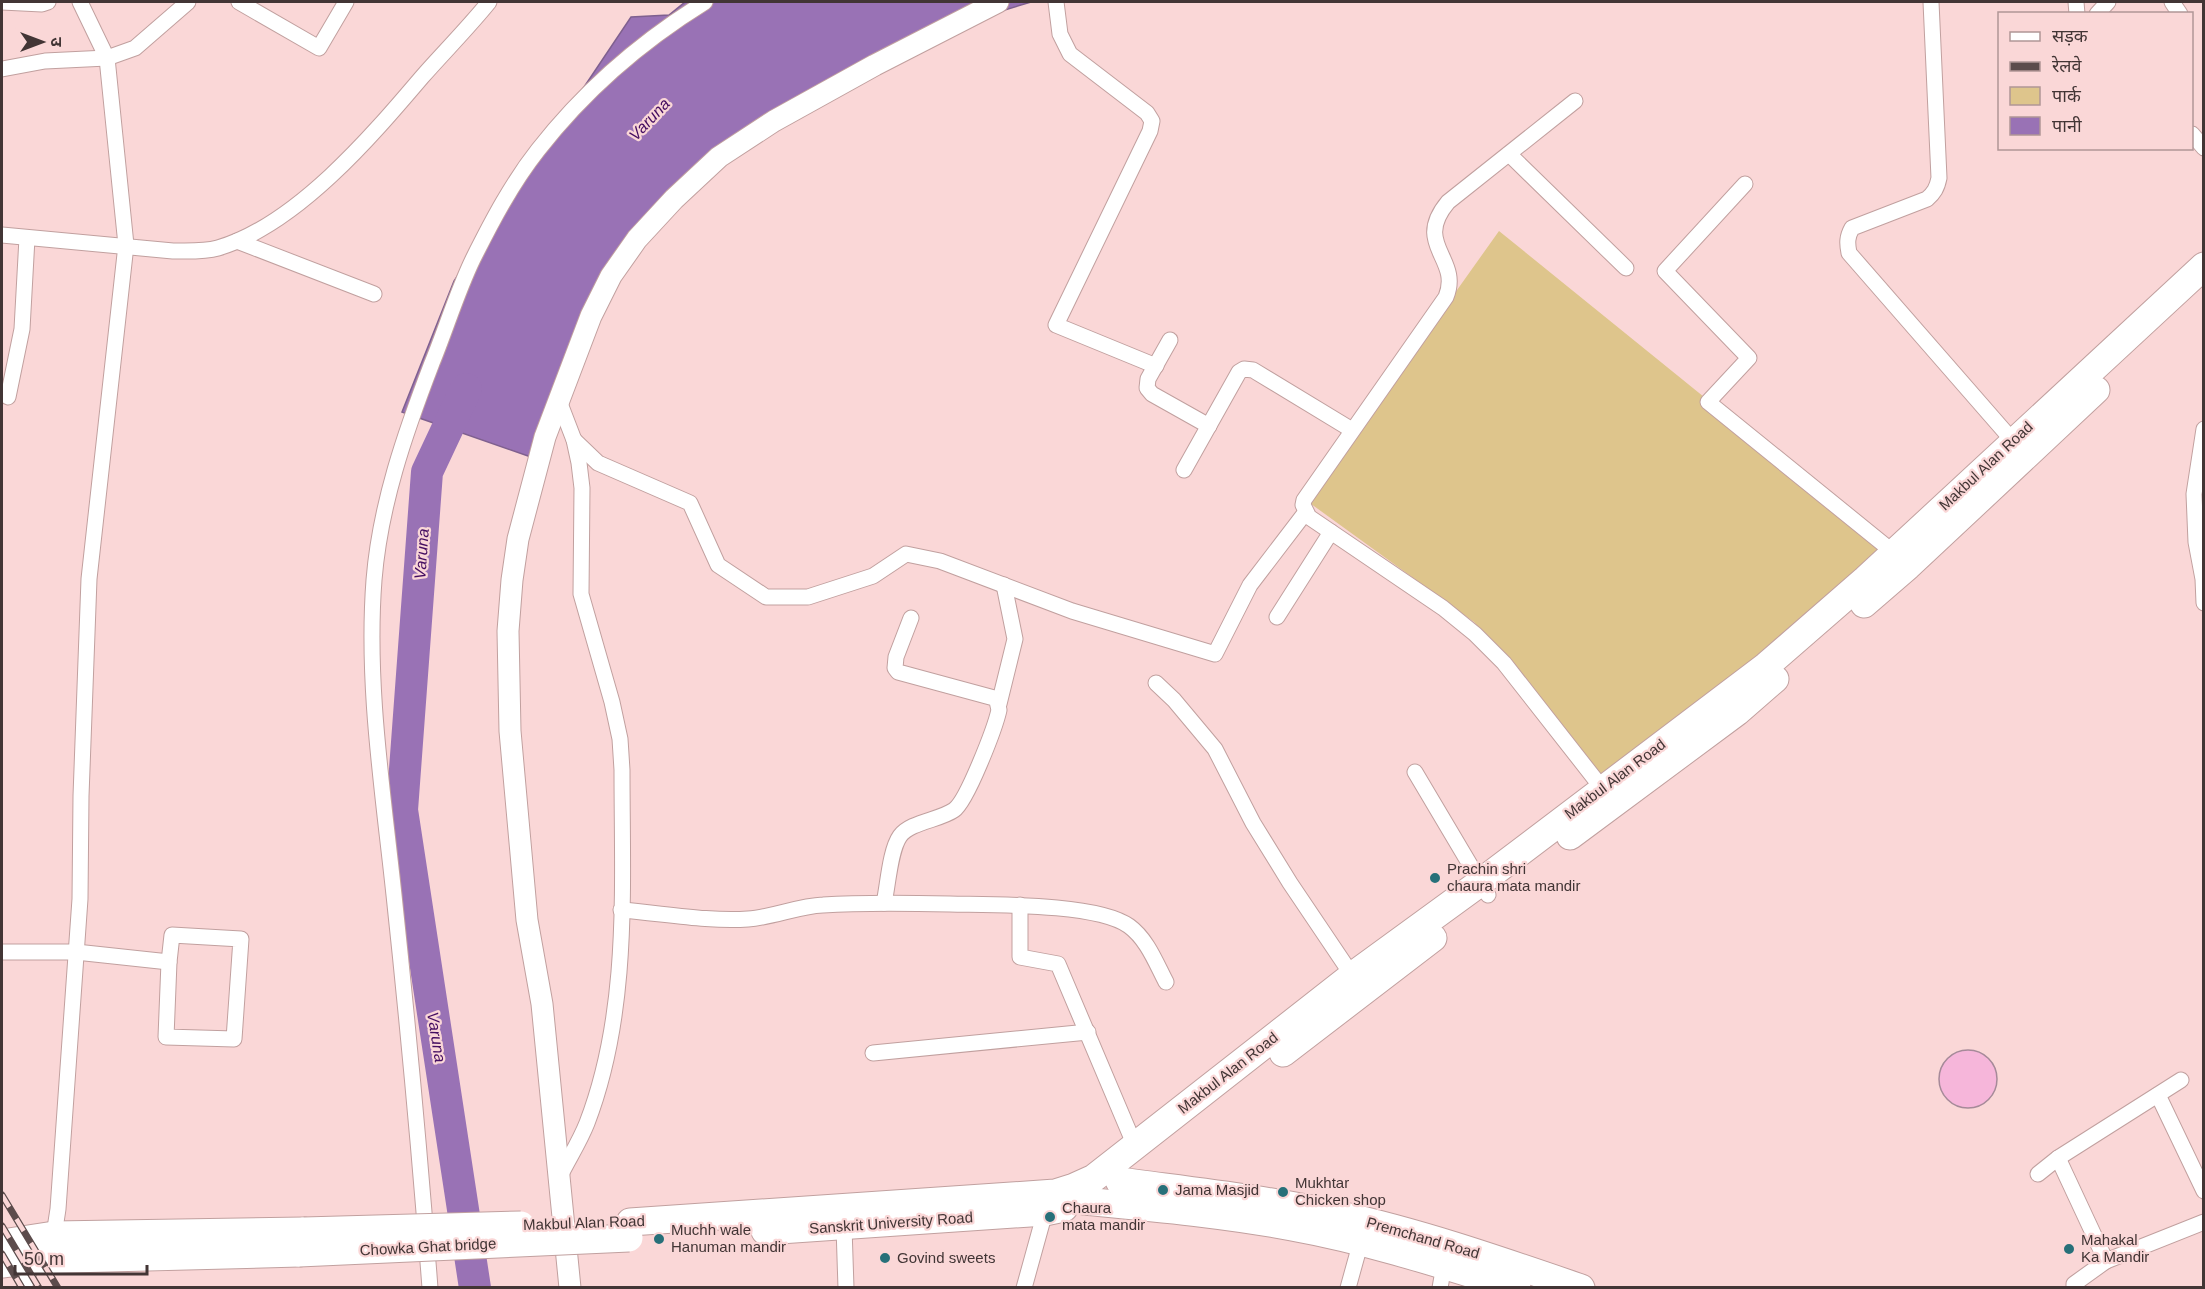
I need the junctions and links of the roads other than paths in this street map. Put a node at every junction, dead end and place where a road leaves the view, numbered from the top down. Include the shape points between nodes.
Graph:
1 (2, 2) edge
2 (48, 2) edge
3 (80, 2) edge
4 (188, 2) edge
5 (239, 2) edge
6 (346, 2) edge
7 (489, 2) edge
8 (705, 2) edge
9 (998, 2) edge
10 (1056, 2) edge
11 (1931, 2) edge
12 (107, 58) junction
13 (2, 69) edge
14 (1575, 101) dead end
15 (2193, 135) edge
16 (2204, 148) edge
17 (1509, 154) junction
18 (1744, 184) dead end
19 (2, 235) edge
20 (27, 238) junction
21 (237, 241) junction
22 (126, 245) junction
23 (2204, 266) edge
24 (1626, 268) dead end
25 (2204, 290) edge
26 (374, 294) dead end
27 (1170, 340) dead end
28 (1156, 366) junction
29 (8, 397) dead end
30 (559, 401) junction
31 (1209, 426) junction
32 (2204, 429) edge
33 (1352, 430) junction
34 (574, 441) junction
35 (2013, 441) junction
36 (1184, 470) dead end
37 (1305, 513) junction
38 (1331, 532) junction
39 (1901, 559) junction
40 (1004, 585) junction
41 (2204, 603) edge
42 (1277, 617) dead end
43 (911, 618) dead end
44 (1156, 683) dead end
45 (999, 704) junction
46 (1668, 751) junction
47 (1415, 772) dead end
48 (1602, 788) junction
49 (1484, 889) junction
50 (884, 903) junction
51 (1020, 905) junction
52 (621, 910) junction
53 (2, 952) edge
54 (76, 952) junction
55 (169, 962) junction
56 (1166, 982) dead end
57 (1358, 984) junction
58 (1088, 1032) junction
59 (873, 1053) dead end
60 (2181, 1080) dead end
61 (2158, 1095) junction
62 (1136, 1146) junction
63 (2058, 1158) junction
64 (2038, 1174) dead end
65 (560, 1176) junction
66 (1119, 1181) junction
67 (2204, 1191) edge
68 (1084, 1201) junction
69 (1045, 1212) junction
70 (2204, 1222) edge
71 (844, 1227) junction
72 (629, 1230) junction
73 (54, 1234) junction
74 (1360, 1241) junction
75 (301, 1242) junction
76 (2, 1243) edge
77 (33, 1260) junction
78 (2106, 1261) junction
79 (2, 1263) edge
80 (1442, 1276) edge
81 (24, 1287) edge
82 (430, 1287) edge
83 (570, 1287) edge
84 (846, 1287) edge
85 (1024, 1287) edge
86 (1348, 1287) edge
87 (1517, 1287) edge
88 (1581, 1287) edge
89 (2074, 1287) edge

1 - 2 street
3 - 12 street
4 - 12 street via 135,48
5 - 6 street via 319,48
7 - 21 street via 335,173 284,213
8 - 82 street via 641,45 586,96 538,150 510,191 472,261 409,422 386,500 374,579 372,675 417,1117
9 - 30 street via 774,121 719,157 659,215 611,276 591,316
10 - 28 street via 1059,34 1070,54 1148,112 1152,121 1056,325
11 - 35 street via 1938,186 1927,199 1852,228 1848,246
12 - 13 street
12 - 22 street
14 - 17 street
15 - 16 street
17 - 24 street
17 - 33 street via 1448,202 1438,215 1436,241 1450,280 1446,297
18 - 39 street via 1665,271 1749,358 1708,402
19 - 20 street
20 - 22 street
20 - 29 street via 22,329
21 - 22 street via 198,251
21 - 26 street
22 - 54 street via 89,579
23 - 35 highway, Makbul Alan Road
25 - 39 highway, Makbul Alan Road
27 - 28 street
28 - 31 street via 1146,384 1148,391
30 - 34 street
30 - 65 street via 544,437 518,538 508,631 510,730 527,921 542,1004
31 - 33 street via 1239,372 1248,369
31 - 36 street
32 - 41 street via 2194,494
33 - 37 street via 1304,500
34 - 40 street via 598,463 690,503 718,565 766,597 808,597 873,576 906,554 940,561
34 - 52 street via 582,488 581,594 620,739
35 - 39 highway, Makbul Alan Road
37 - 38 street
37 - 40 street via 1250,585 1215,654 1072,611
38 - 42 street
38 - 48 street via 1475,634 1504,663
39 - 46 highway, Makbul Alan Road via 1737,712
40 - 45 street via 1015,639
43 - 45 street via 896,657 898,672 987,695
44 - 57 street via 1215,749 1253,823
45 - 50 street via 998,716 960,805 901,834
46 - 48 highway, Makbul Alan Road
46 - 49 highway, Makbul Alan Road
47 - 49 street
48 - 49 highway, Makbul Alan Road
49 - 57 highway, Makbul Alan Road
50 - 51 street
50 - 52 street via 824,904 747,919
51 - 56 street via 1092,912 1128,924 1149,950
51 - 58 street via 1020,957 1058,964
52 - 65 street via 620,964 608,1051 587,1124
53 - 54 street
54 - 55 street
54 - 73 street
55 - 55 street via 172,935 242,939 234,1039 166,1037
57 - 62 highway, Makbul Alan Road
57 - 66 highway, Makbul Alan Road
58 - 59 street
58 - 62 street
60 - 61 street
61 - 63 street
61 - 67 street
62 - 72 highway, Makbul Alan Road via 1094,1178 1054,1193
63 - 64 street
63 - 78 street
65 - 83 street
66 - 68 highway, Makbul Alan Road
66 - 88 highway, Premchand Road via 1340,1215 1423,1236
68 - 69 highway, Makbul Alan Road
68 - 74 highway, Premchand Road via 1221,1216
69 - 71 highway, Sanskrit University Road
69 - 85 street
70 - 78 street
71 - 72 highway, Sanskrit University Road
71 - 84 street
72 - 75 highway, Chowka Ghat bridge, bridge
73 - 75 highway
73 - 76 highway
73 - 77 street
74 - 80 highway, Premchand Road
74 - 86 street
75 - 77 highway
77 - 79 highway
77 - 81 street
78 - 89 street
80 - 87 highway, Premchand Road

